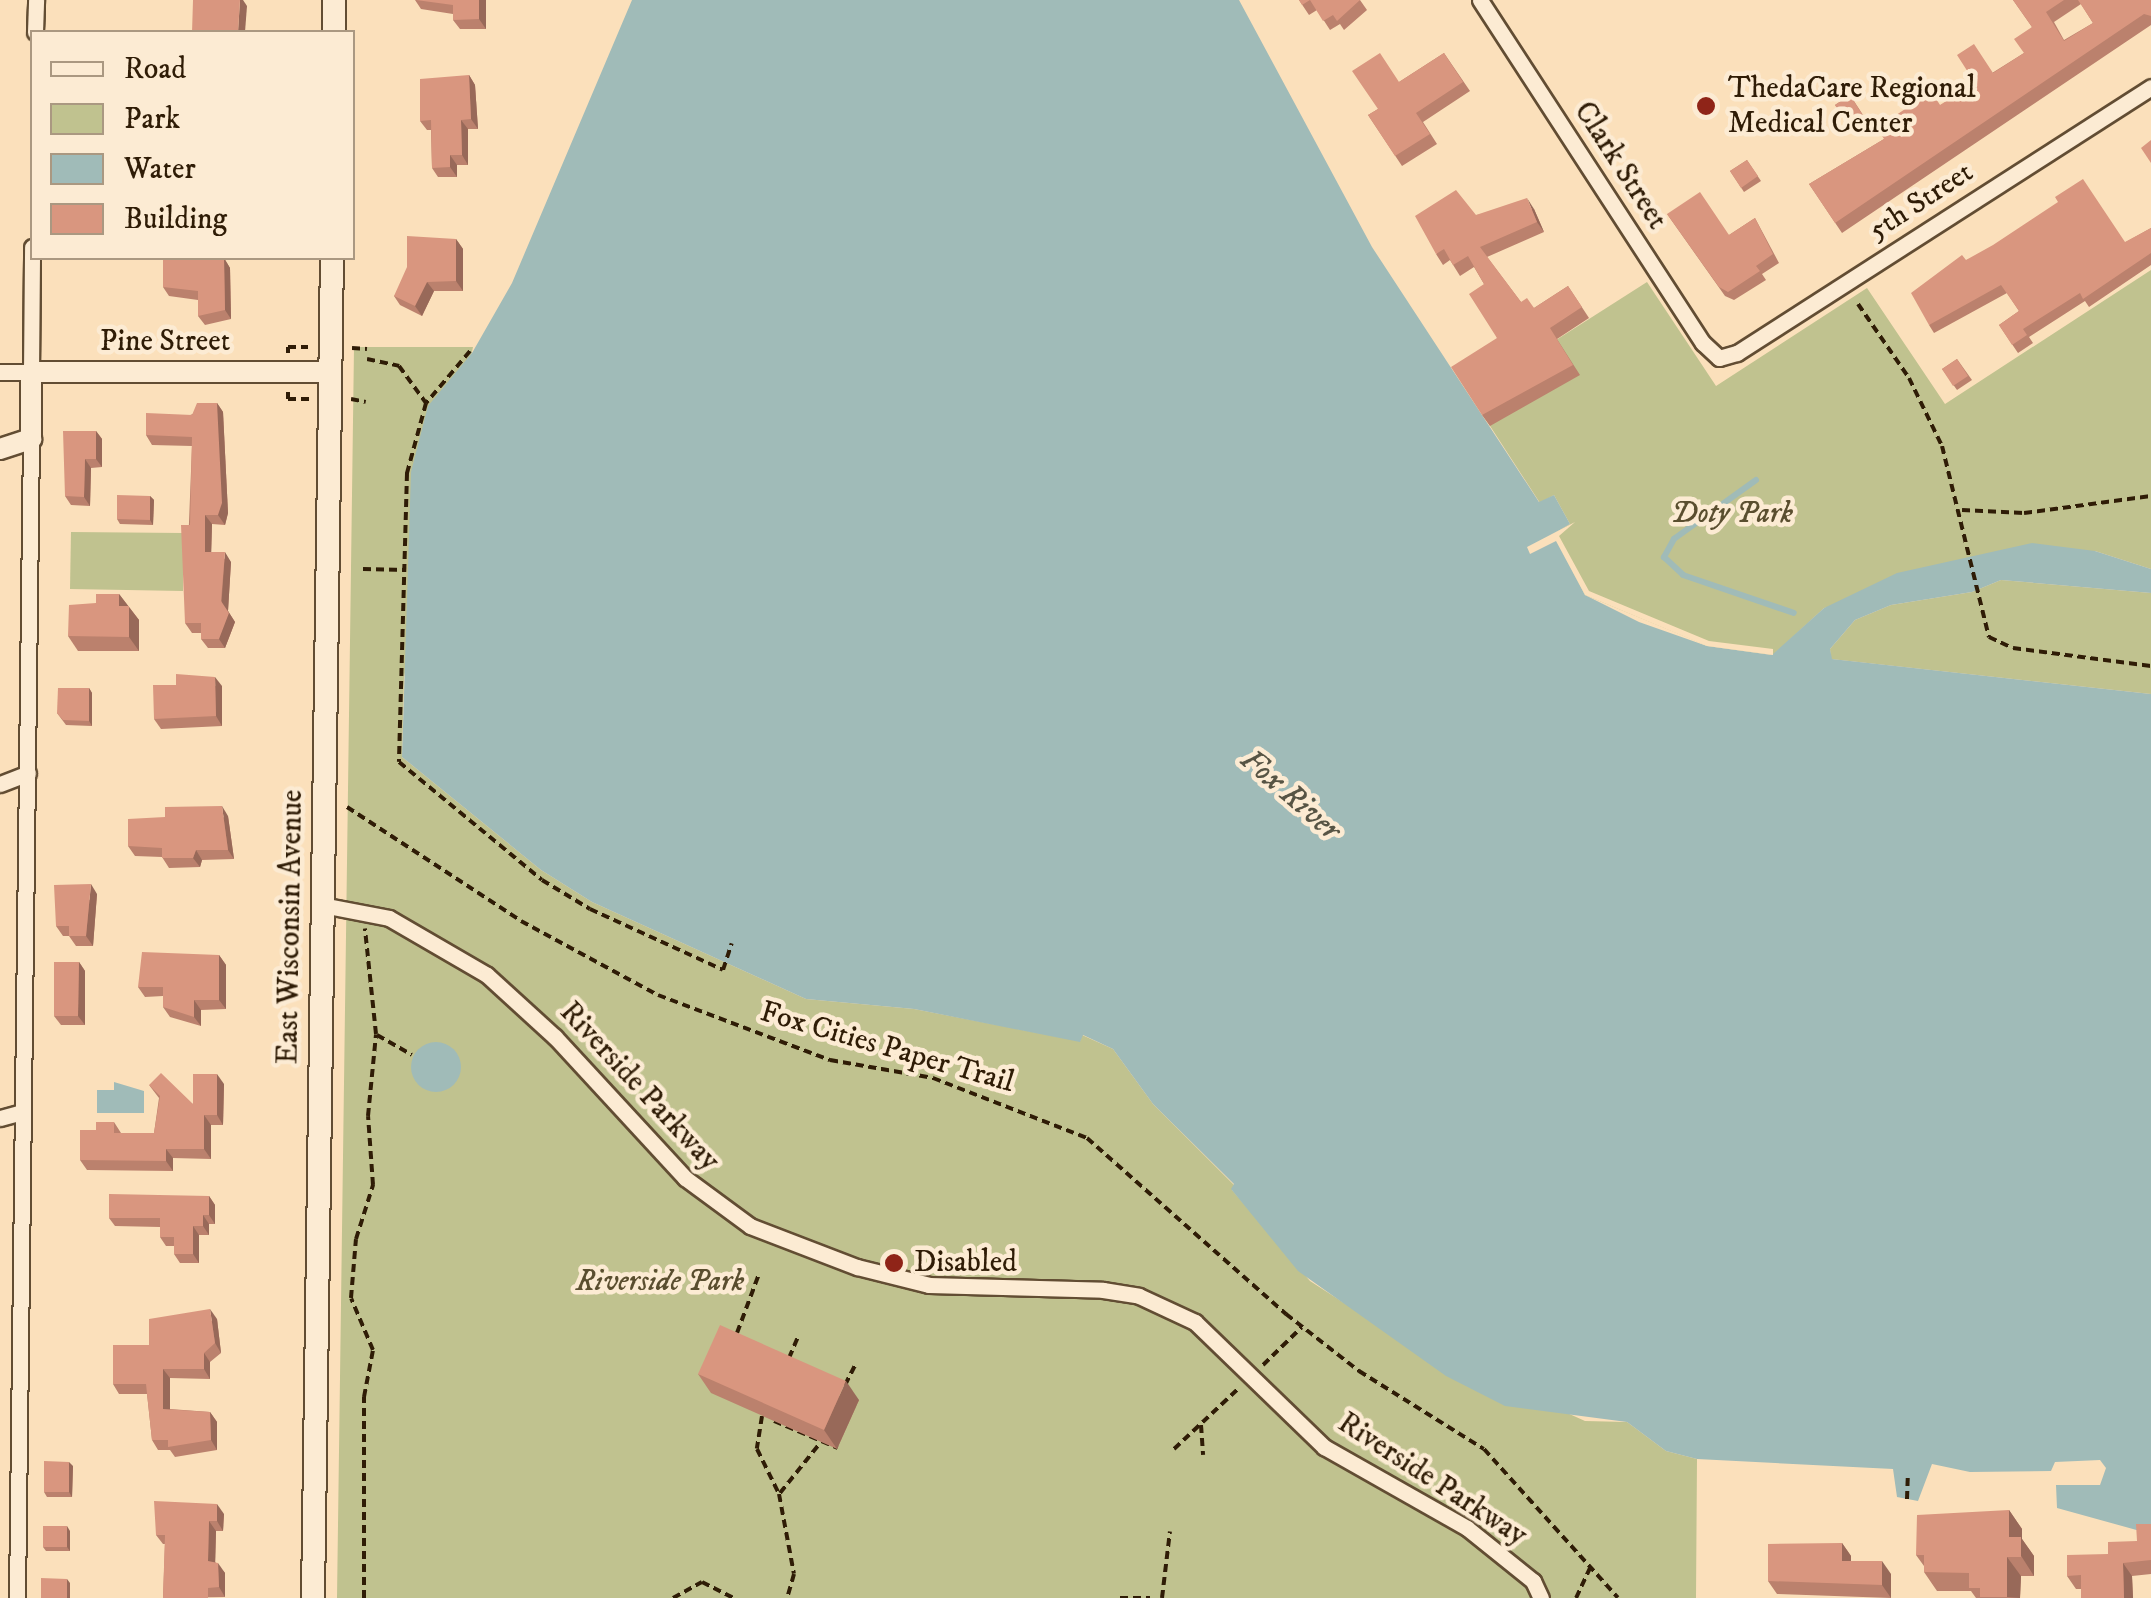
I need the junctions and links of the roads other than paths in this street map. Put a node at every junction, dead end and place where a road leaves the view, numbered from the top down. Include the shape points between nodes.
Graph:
1 (36, 0) edge
2 (334, 0) edge
3 (1480, 0) edge
4 (36, 30) edge
5 (334, 30) edge
6 (2151, 87) edge
7 (32, 260) edge
8 (332, 260) edge
9 (1719, 358) joint
10 (0, 372) edge
11 (31, 372) junction
12 (330, 372) junction
13 (31, 439) junction
14 (0, 449) edge
15 (28, 773) junction
16 (0, 784) edge
17 (322, 905) junction
18 (22, 1112) junction
19 (0, 1118) edge
20 (17, 1598) edge
21 (313, 1598) edge
22 (1540, 1598) edge

1 - 4 street
2 - 5 main road
3 - 9 street, Clark Street
6 - 9 street, 5th Street via 1754,342
7 - 11 street
8 - 12 main road, East Wisconsin Avenue
10 - 11 street, Pine Street
11 - 12 street, Pine Street
11 - 13 street
12 - 17 main road, East Wisconsin Avenue
13 - 14 street
13 - 15 street
15 - 16 street
15 - 18 street
17 - 21 main road, East Wisconsin Avenue
17 - 22 street, Riverside Parkway via 389,918 486,975 555,1037 685,1178 750,1226 910,1281 982,1290 1102,1290 1138,1296 1195,1322 1324,1447 1467,1528 1533,1581
18 - 19 street
18 - 20 street

